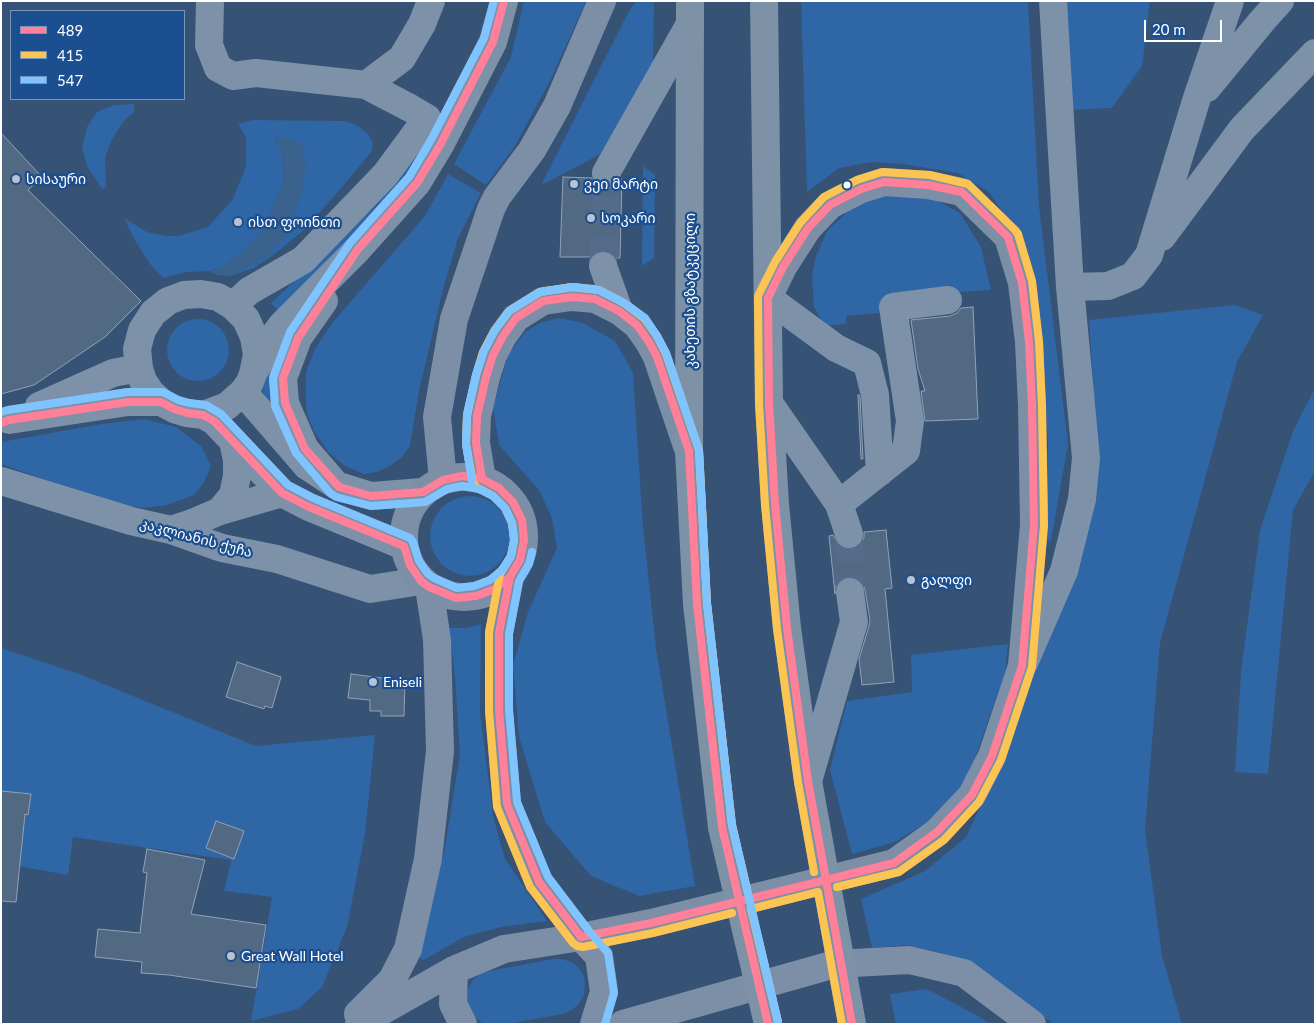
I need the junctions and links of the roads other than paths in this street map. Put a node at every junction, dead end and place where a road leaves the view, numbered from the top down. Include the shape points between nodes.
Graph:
1 (210, 1) edge
2 (431, 1) edge
3 (504, 1) edge
4 (602, 1) edge
5 (764, 1) edge
6 (1053, 1) edge
7 (1230, 1) edge
8 (1280, 1) edge
9 (689, 9) edge
10 (1315, 53) edge
11 (366, 86) junction
12 (1196, 101) junction
13 (427, 118) junction
14 (440, 145) junction
15 (606, 173) tunnel mouth
16 (358, 250) junction
17 (1149, 255) junction
18 (603, 266) tunnel mouth
19 (1070, 287) junction
20 (768, 298) junction
21 (948, 300) dead end
22 (233, 306) junction
23 (619, 311) junction
24 (901, 360) junction
25 (867, 363) junction
26 (138, 368) junction
27 (248, 383) junction
28 (161, 402) junction
29 (768, 403) junction
30 (203, 415) junction
31 (5, 422) edge
32 (233, 441) junction
33 (689, 451) junction
34 (880, 472) junction
35 (482, 479) junction
36 (1, 480) edge
37 (336, 485) junction
38 (433, 486) junction
39 (282, 493) junction
40 (840, 504) junction
41 (220, 511) junction
42 (171, 530) junction
43 (849, 534) tunnel mouth
44 (404, 546) junction
45 (510, 576) junction
46 (425, 584) junction
47 (850, 592) tunnel mouth
48 (1022, 666) junction
49 (808, 781) junction
50 (581, 937) junction
51 (454, 970) junction
52 (693, 1004) junction
53 (348, 1024) edge
54 (359, 1024) edge
55 (463, 1024) edge
56 (594, 1024) edge
57 (623, 1024) edge
58 (667, 1024) edge
59 (768, 1024) edge
60 (852, 1024) edge
61 (1032, 1024) edge

1 - 11 street via 209,45 218,68 233,76 256,74
2 - 11 street via 402,58
3 - 14 street via 493,42
4 - 38 main road via 557,106 532,150 491,209 454,319 437,417
5 - 20 highway
6 - 19 street
7 - 12 street
8 - 12 street
9 - 15 street
9 - 33 highway, კახეთის გზატკეცილი
10 - 17 street via 1242,129
11 - 13 street
12 - 17 street
13 - 14 street
13 - 22 street via 385,175 303,260 249,291
14 - 16 street via 417,184
16 - 27 street via 282,325
16 - 37 street via 298,338 283,378 285,404 305,449
17 - 19 street via 1133,276 1108,286
18 - 23 street
19 - 48 street via 1086,458 1082,499 1064,571
20 - 25 street via 836,348
20 - 29 highway
20 - 48 main road via 808,228 830,204 884,182 928,185 962,192 1008,237 1022,283 1032,406 1034,525
21 - 24 street via 893,307
22 - 26 street via 218,297 201,294 184,295 168,301 153,313 142,330 137,348
22 - 27 street via 246,319 254,337 257,356
23 - 33 main road via 637,325 649,342
23 - 35 main road via 596,299 572,297 543,301 516,318 493,354 477,416 476,443
24 - 25 street
24 - 34 street via 910,421 906,451
25 - 34 street via 876,395
26 - 28 street via 151,393
26 - 31 street via 113,373
27 - 30 street via 227,406
27 - 37 street via 307,466
28 - 30 street via 174,409
28 - 31 street via 128,402
29 - 40 street
29 - 49 highway via 787,628
30 - 32 street via 214,421
32 - 39 street
32 - 41 street via 237,476 233,495
33 - 59 highway, კახეთის გზატკეცილი, bridge via 696,604 722,827
34 - 40 street
35 - 38 main road via 462,476
35 - 45 main road via 499,488 513,502 522,520 524,540 520,560
36 - 42 street, კაკლიანის ქუჩა via 131,521
37 - 38 street via 371,496
38 - 44 main road via 411,507 404,526
39 - 41 street
39 - 44 street
40 - 43 street
41 - 42 street
42 - 46 street, კაკლიანის ქუჩა via 222,548 277,559 370,589
44 - 46 main road via 410,565
45 - 46 main road via 495,589 476,596 456,598
45 - 50 main road via 499,632 498,710 508,804 539,882
46 - 53 main road via 437,640 440,751 428,859 408,949 392,980
47 - 49 street via 854,622
48 - 50 main road via 992,756 972,795 937,832 894,863
49 - 60 highway, bridge
50 - 51 main road via 504,949
50 - 56 main road via 599,956 604,992
51 - 54 main road
51 - 55 main road via 453,1004
52 - 57 main road
52 - 58 main road
52 - 61 main road via 835,964 909,960 964,973

